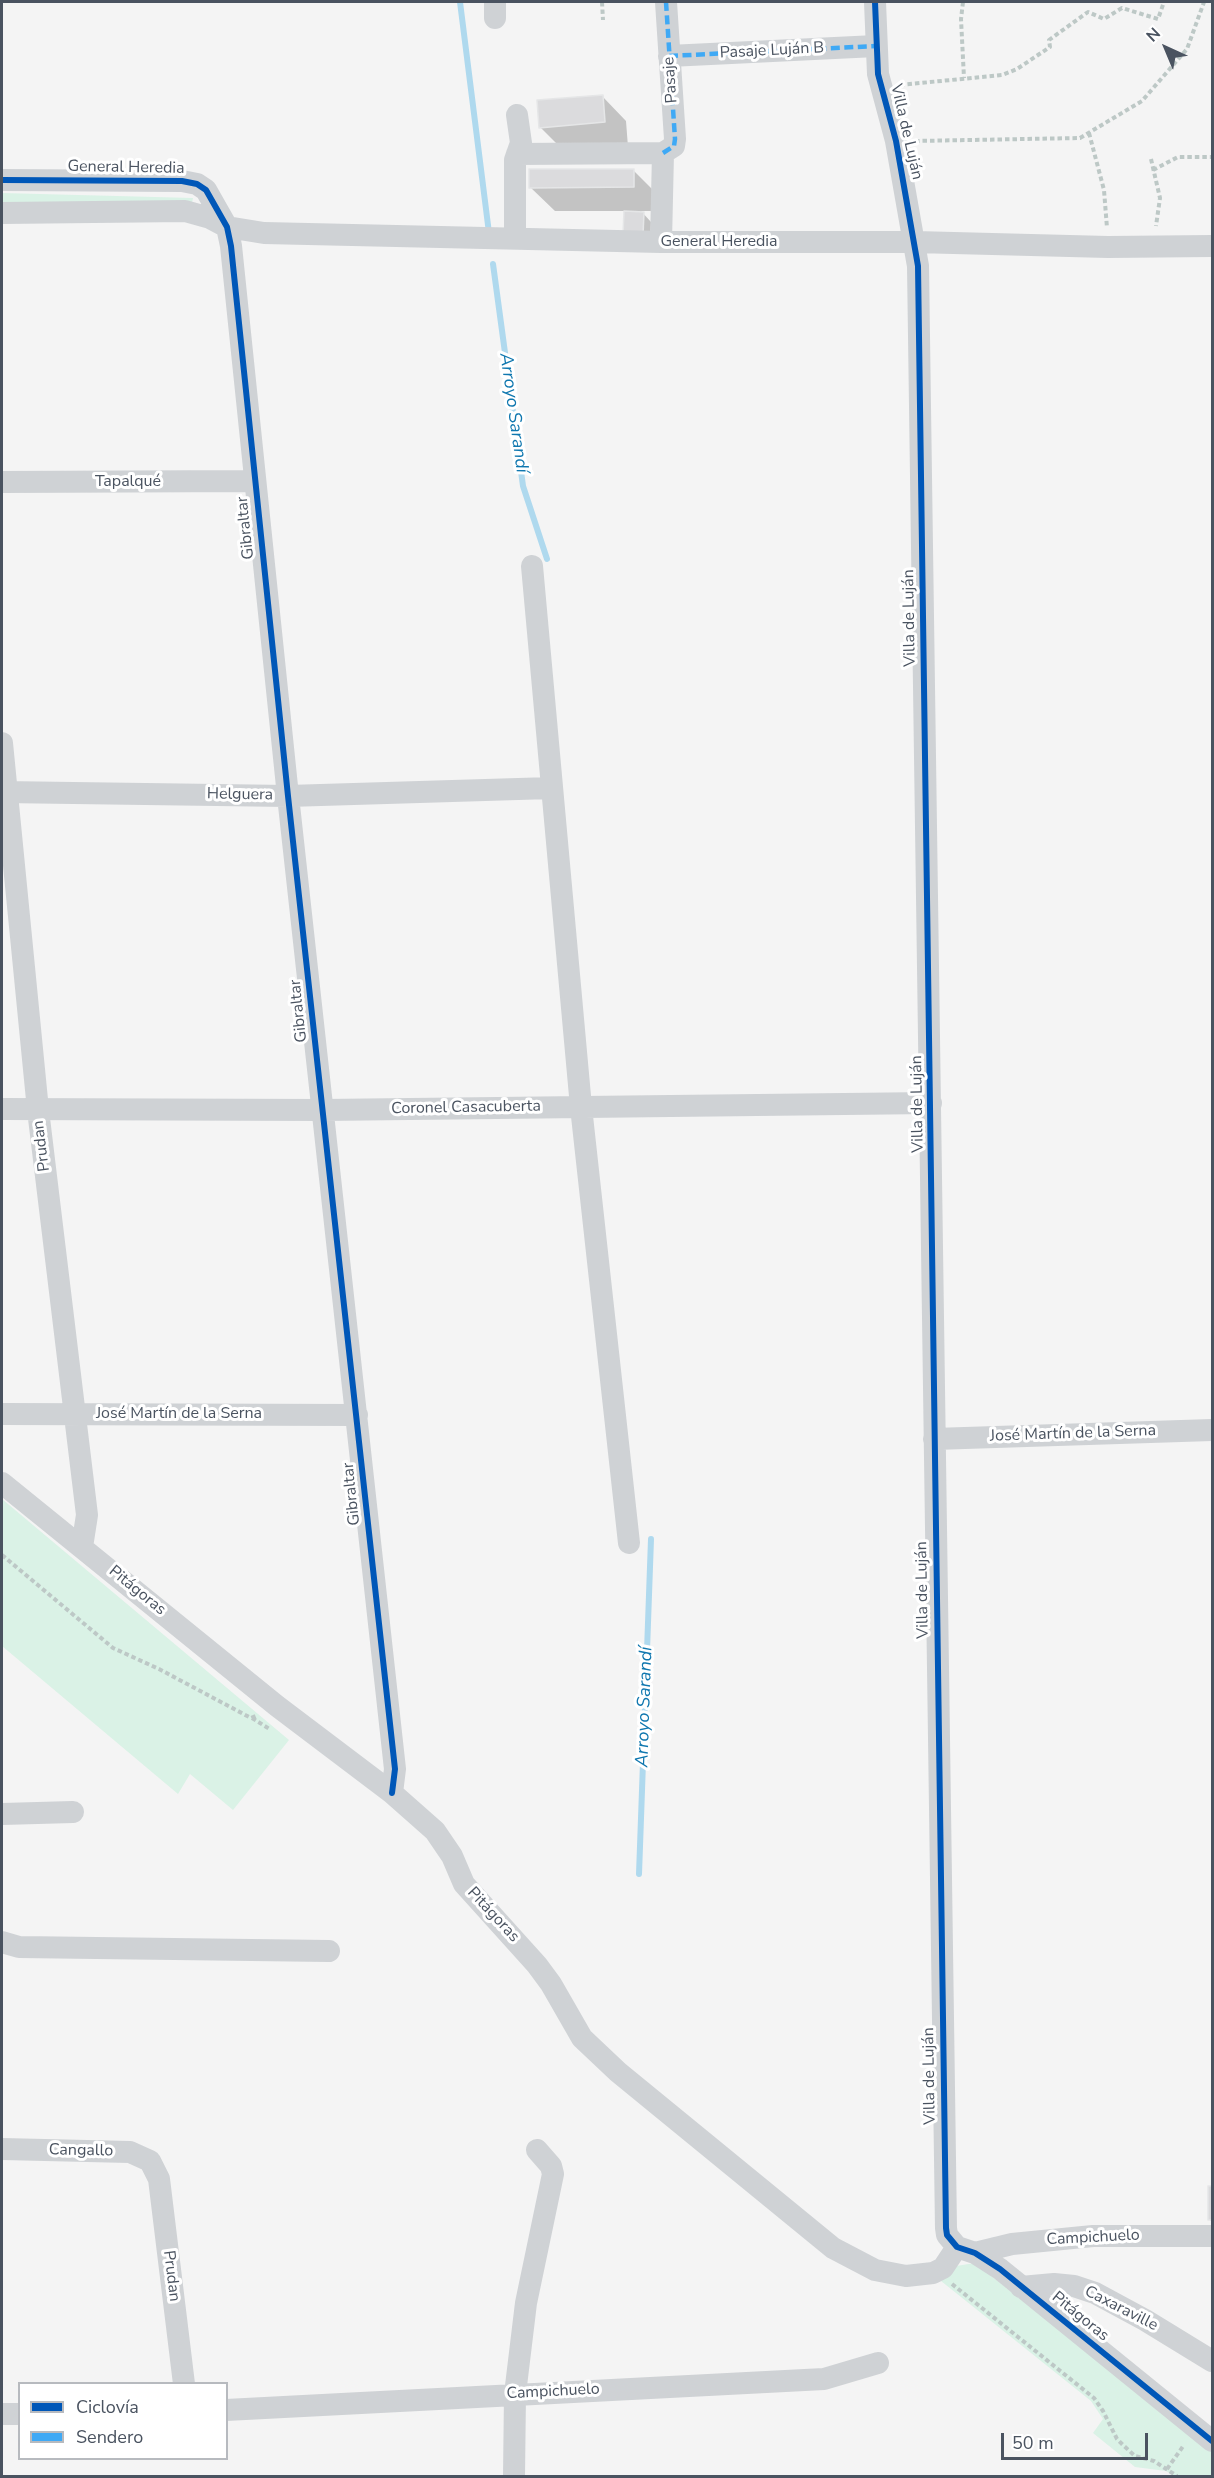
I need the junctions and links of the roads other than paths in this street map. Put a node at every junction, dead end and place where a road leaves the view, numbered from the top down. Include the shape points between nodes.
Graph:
1 (666, 2) edge
2 (875, 2) edge
3 (876, 46) junction
4 (669, 56) junction
5 (517, 115) dead end
6 (663, 153) junction
7 (517, 154) junction
8 (2, 180) edge
9 (2, 213) edge
10 (227, 227) junction
11 (515, 238) junction
12 (661, 242) junction
13 (915, 242) junction
14 (1212, 246) edge
15 (255, 481) junction
16 (2, 482) edge
17 (532, 566) dead end
18 (2, 743) edge
19 (551, 788) junction
20 (4, 792) edge
21 (288, 796) junction
22 (931, 1103) junction
23 (581, 1107) junction
24 (2, 1109) edge
25 (38, 1110) junction
26 (323, 1110) junction
27 (74, 1413) junction
28 (2, 1414) edge
29 (357, 1415) junction
30 (1212, 1430) edge
31 (934, 1439) junction
32 (2, 1483) edge
33 (630, 1543) dead end
34 (82, 1547) junction
35 (392, 1793) junction
36 (73, 1812) dead end
37 (2, 1814) edge
38 (2, 1942) edge
39 (329, 1951) dead end
40 (2, 2149) edge
41 (537, 2150) dead end
42 (155, 2168) joint
43 (1212, 2235) edge
44 (966, 2250) junction
45 (1021, 2287) junction
46 (1212, 2361) edge
47 (878, 2363) dead end
48 (184, 2382) edge
49 (515, 2394) junction
50 (228, 2410) edge
51 (2, 2414) edge
52 (18, 2414) edge
53 (1204, 2434) edge
54 (514, 2476) edge

1 - 4 street, Pasaje
2 - 3 street, Villa de Luján
3 - 4 street, Pasaje Luján B
3 - 13 street, Villa de Luján
4 - 6 street, Pasaje via 675,139 674,146
5 - 7 street via 521,143
6 - 7 street
6 - 12 street, Pasaje
7 - 11 street
8 - 10 street, General Heredia via 197,184 206,190
9 - 10 street, General Heredia via 185,211
10 - 11 street, General Heredia via 264,233
10 - 15 street, Gibraltar
11 - 12 street, General Heredia
12 - 13 street, General Heredia
13 - 14 street, General Heredia
13 - 22 street, Villa de Luján
15 - 16 street, Tapalqué
15 - 21 street, Gibraltar
17 - 19 street
18 - 20 street, Prudan
19 - 21 street, Helguera
19 - 23 street
20 - 21 street, Helguera
20 - 25 street, Prudan
21 - 26 street, Gibraltar
22 - 23 street, Coronel Casacuberta
22 - 31 street, Villa de Luján
23 - 26 street, Coronel Casacuberta
23 - 33 street
24 - 25 street, Coronel Casacuberta
25 - 26 street, Coronel Casacuberta
25 - 27 street, Prudan
26 - 29 street, Gibraltar
27 - 28 street, José Martín de la Serna
27 - 29 street, José Martín de la Serna
27 - 34 street, Prudan via 87,1515
29 - 35 street, Gibraltar via 395,1769
30 - 31 street, José Martín de la Serna
31 - 44 street, Villa de Luján via 945,2211 947,2235
32 - 34 street, Pitágoras
34 - 35 street, Pitágoras via 277,1706
35 - 44 street, Pitágoras via 435,1831 464,1884 537,1965 582,2038 832,2248 875,2270 906,2276 933,2273
36 - 37 street
38 - 39 street via 19,1947
40 - 42 street, Cangallo via 130,2151
41 - 49 street via 551,2166 552,2183 531,2273
42 - 48 street, Prudan
43 - 44 street, Campichuelo via 1082,2237
44 - 45 street, Pitágoras
45 - 46 street, Caxaraville via 1054,2284 1095,2293
45 - 53 street, Pitágoras
47 - 49 street, Campichuelo via 824,2379
49 - 50 street, Campichuelo
49 - 54 street
51 - 52 street

